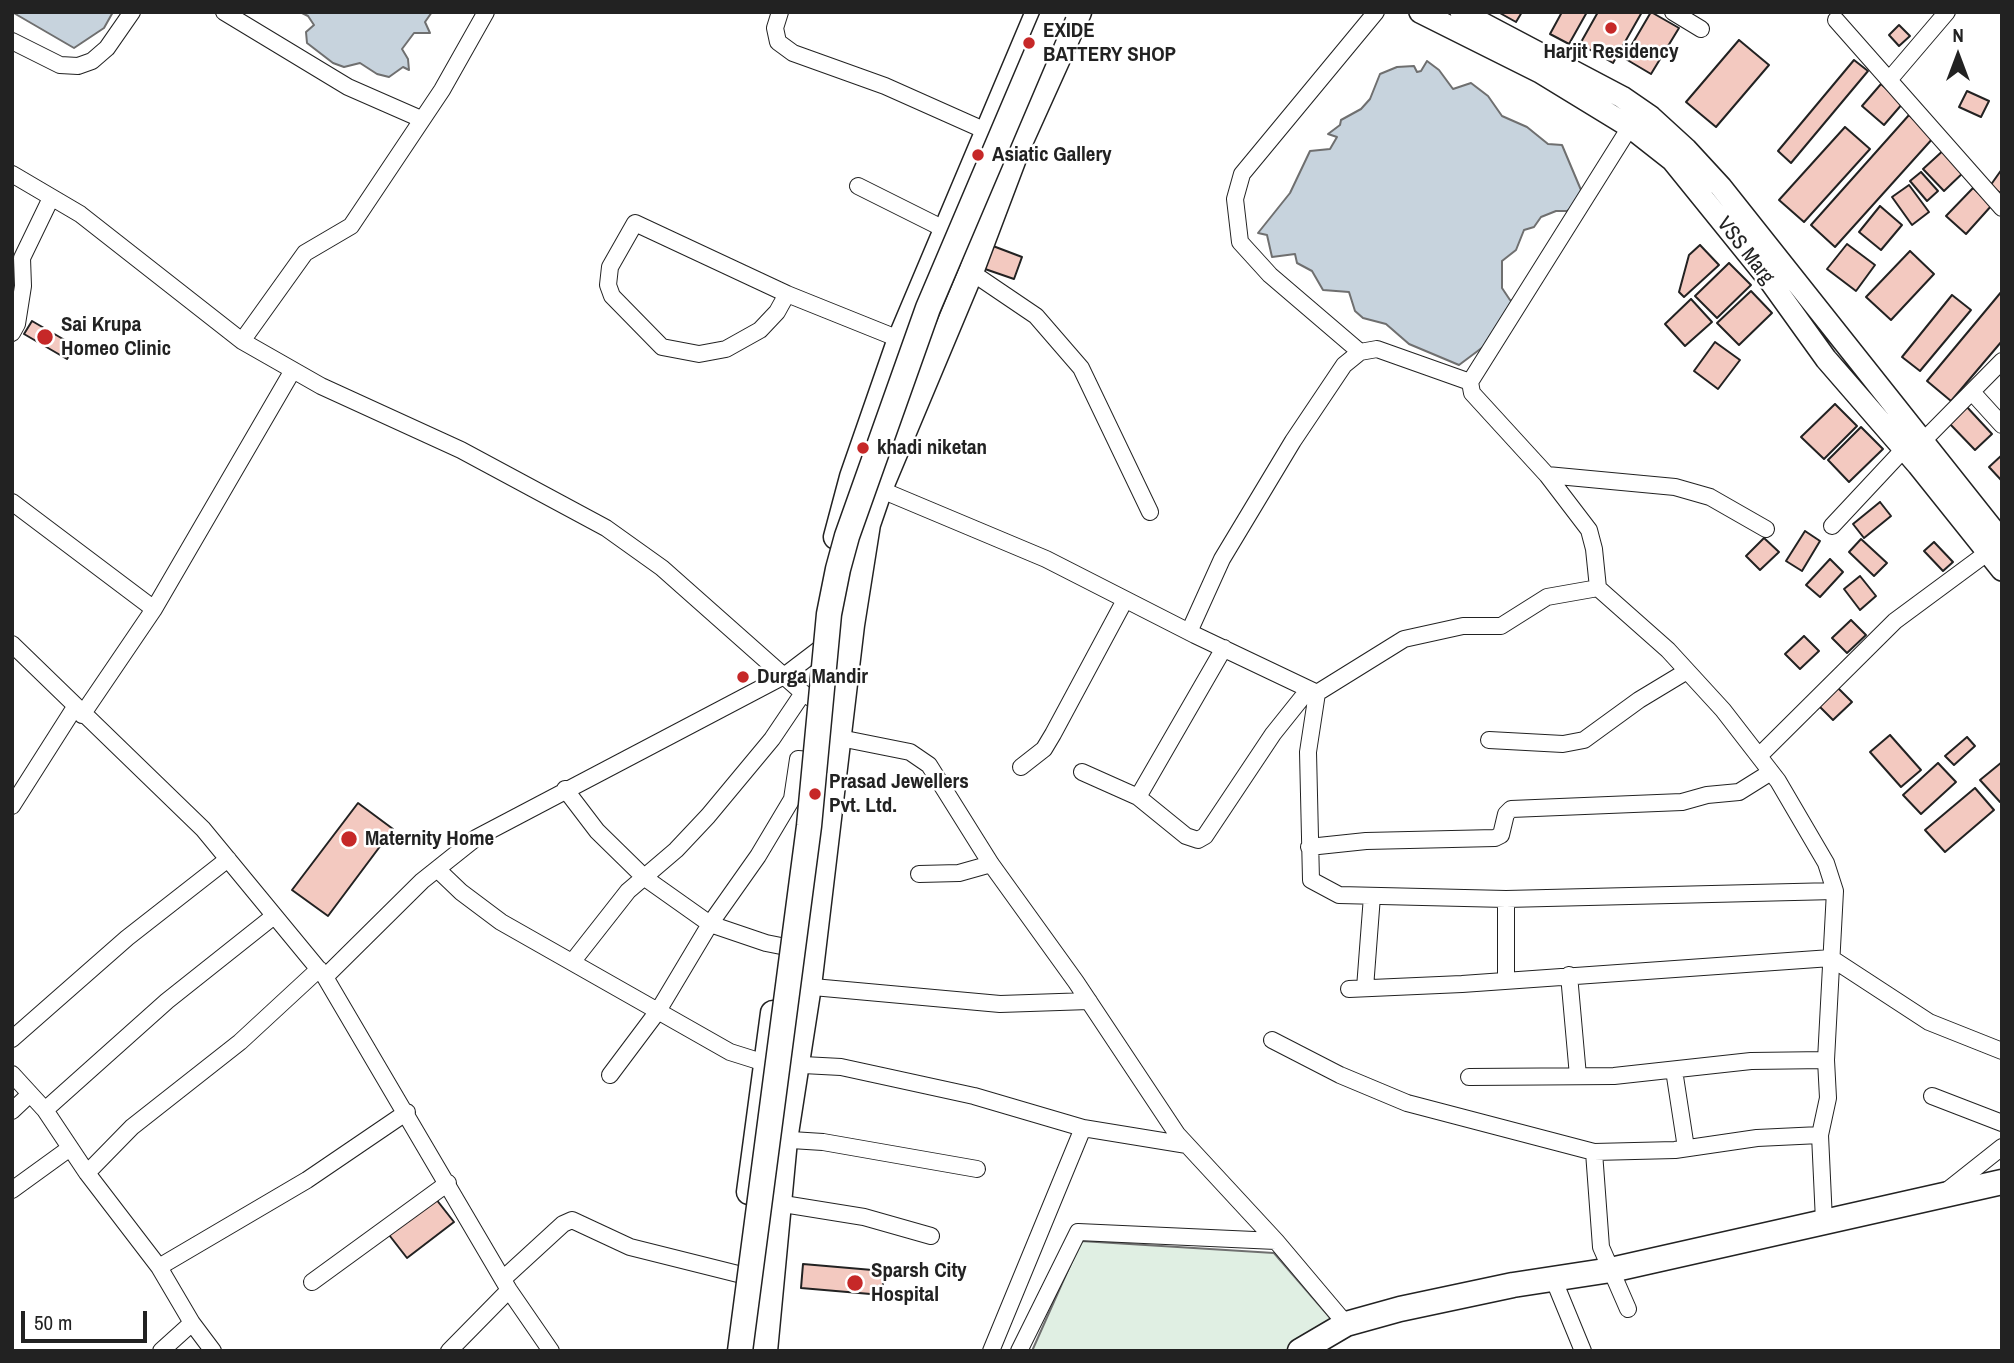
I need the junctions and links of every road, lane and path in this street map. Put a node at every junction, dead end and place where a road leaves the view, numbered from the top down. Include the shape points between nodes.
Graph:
1 (132, 12) edge
2 (224, 12) edge
3 (486, 12) edge
4 (780, 12) edge
5 (1038, 12) edge
6 (1054, 12) edge
7 (1079, 12) edge
8 (1376, 12) edge
9 (1420, 12) edge
10 (1461, 12) edge
11 (1673, 12) edge
12 (1947, 12) edge
13 (1836, 20) dead end
14 (1701, 29) dead end
15 (12, 41) edge
16 (1889, 80) junction
17 (421, 119) junction
18 (1630, 127) junction
19 (986, 131) junction
20 (1679, 155) junction
21 (12, 174) edge
22 (858, 186) dead end
23 (51, 198) junction
24 (2002, 208) edge
25 (946, 230) junction
26 (971, 271) junction
27 (18, 283) edge
28 (786, 294) junction
29 (12, 333) edge
30 (900, 339) junction
31 (242, 341) junction
32 (1360, 352) junction
33 (936, 355) junction
34 (2002, 361) edge
35 (293, 370) junction
36 (1470, 382) junction
37 (1972, 392) junction
38 (2002, 425) edge
39 (1920, 451) junction
40 (1547, 475) junction
41 (852, 477) junction
42 (880, 489) junction
43 (12, 502) edge
44 (1150, 512) dead end
45 (1832, 526) dead end
46 (1766, 530) dead end
47 (1994, 547) edge
48 (2002, 570) edge
49 (1598, 588) junction
50 (1125, 600) junction
51 (154, 609) junction
52 (852, 625) junction
53 (1189, 632) junction
54 (12, 644) edge
55 (1224, 648) junction
56 (814, 653) junction
57 (1687, 671) junction
58 (784, 676) junction
59 (1313, 691) junction
60 (807, 695) junction
61 (78, 711) junction
62 (839, 739) junction
63 (1489, 740) dead end
64 (1759, 756) junction
65 (806, 760) junction
66 (1021, 767) dead end
67 (1082, 772) dead end
68 (1771, 772) junction
69 (565, 789) junction
70 (1138, 797) junction
71 (12, 806) edge
72 (1309, 847) junction
73 (228, 859) junction
74 (991, 864) junction
75 (437, 869) junction
76 (919, 874) dead end
77 (645, 878) junction
78 (1835, 891) junction
79 (1372, 895) junction
80 (1506, 899) junction
81 (275, 916) junction
82 (710, 924) junction
83 (783, 947) junction
84 (813, 953) junction
85 (1830, 958) junction
86 (573, 961) junction
87 (322, 973) junction
88 (1569, 975) junction
89 (1506, 980) junction
90 (778, 982) junction
91 (809, 986) junction
92 (1089, 1001) junction
93 (658, 1011) junction
94 (12, 1039) edge
95 (1272, 1040) dead end
96 (2002, 1051) edge
97 (1826, 1060) junction
98 (765, 1063) junction
99 (796, 1064) junction
100 (1674, 1070) junction
101 (12, 1074) edge
102 (610, 1075) dead end
103 (1578, 1076) junction
104 (1469, 1077) dead end
105 (30, 1094) junction
106 (1932, 1096) dead end
107 (45, 1110) junction
108 (12, 1111) edge
109 (407, 1112) junction
110 (2002, 1123) edge
111 (1083, 1128) junction
112 (1820, 1135) junction
113 (756, 1137) junction
114 (785, 1140) junction
115 (1187, 1145) junction
116 (2002, 1147) edge
117 (70, 1148) junction
118 (1686, 1148) junction
119 (1594, 1152) junction
120 (977, 1169) dead end
121 (87, 1173) junction
122 (447, 1183) junction
123 (2001, 1183) edge
124 (12, 1190) edge
125 (1937, 1196) junction
126 (748, 1199) junction
127 (779, 1203) junction
128 (1824, 1221) junction
129 (931, 1236) dead end
130 (1276, 1241) junction
131 (159, 1267) junction
132 (1611, 1270) junction
133 (738, 1273) junction
134 (1553, 1278) junction
135 (312, 1282) dead end
136 (772, 1283) junction
137 (506, 1284) junction
138 (1628, 1310) dead end
139 (1353, 1322) junction
140 (192, 1323) junction
141 (161, 1351) edge
142 (213, 1351) edge
143 (449, 1351) edge
144 (551, 1351) edge
145 (729, 1351) edge
146 (740, 1351) edge
147 (765, 1351) edge
148 (991, 1351) edge
149 (1019, 1351) edge
150 (1300, 1351) edge
151 (1583, 1351) edge

1 - 15 street via 107,48 78,66 60,65
2 - 17 street via 348,87
3 - 17 street
4 - 19 street via 775,28 778,42 793,53 885,86
5 - 19 main road
6 - 146 main road, bridge via 928,308 838,569
7 - 26 main road via 1019,145
8 - 32 street via 1242,174 1235,199 1240,242 1270,275
9 - 18 main road, VSS Marg via 1540,72
10 - 20 main road via 1622,97 1651,117
11 - 14 street
12 - 16 street
13 - 16 street
16 - 24 street
17 - 31 street via 351,226 305,253
18 - 20 main road, VSS Marg
18 - 36 street
19 - 25 main road
20 - 39 main road, VSS Marg via 1794,283
21 - 23 street
22 - 25 street
23 - 27 street via 22,258
23 - 31 street via 80,214
25 - 30 main road
26 - 33 main road
26 - 44 street via 1035,316 1081,368
27 - 29 street via 18,324
28 - 28 street via 635,223 610,267 608,285 612,296 662,347 699,354 726,349 760,330
28 - 30 street
30 - 33 street
30 - 41 main road
31 - 35 street
32 - 36 street via 1377,349
32 - 53 street via 1344,365 1293,441 1222,559
33 - 42 main road
34 - 37 street
35 - 51 street
35 - 58 street via 461,450 606,527 662,568
36 - 40 street via 1472,393
37 - 38 street
37 - 39 street
39 - 45 street
39 - 47 main road, VSS Marg
40 - 46 street via 1675,486 1710,497
40 - 49 street via 1589,530
41 - 42 street
41 - 56 main road via 827,574
42 - 50 street via 1046,559
42 - 52 main road via 864,547
43 - 51 street
47 - 48 main road
47 - 64 street via 1895,621
49 - 57 street
49 - 59 street via 1547,597 1501,626 1463,626 1404,639
50 - 53 street
50 - 66 street via 1044,750
51 - 61 street
52 - 56 street
52 - 62 main road
53 - 55 street
54 - 61 street
55 - 59 street
55 - 70 street
56 - 58 street
56 - 60 main road
57 - 63 street via 1584,740 1563,744
57 - 64 street
58 - 60 street
58 - 69 street
59 - 70 street via 1273,734 1205,836 1186,836
59 - 72 street
60 - 62 street
60 - 65 main road
60 - 77 street via 708,816
61 - 71 street
61 - 73 street via 203,829
62 - 65 street
62 - 74 street via 920,757
62 - 84 main road
64 - 68 street
65 - 82 street via 798,760 792,799
65 - 83 main road
67 - 70 street
68 - 72 street via 1739,792 1682,802 1511,809 1501,835 1495,838
68 - 78 street via 1826,863
69 - 75 street via 475,838
69 - 77 street via 597,831
72 - 79 street via 1311,880 1339,895
73 - 81 street
73 - 94 street via 127,938
74 - 76 street via 959,873
74 - 92 street
75 - 86 street via 501,922
75 - 87 street
77 - 82 street
77 - 86 street via 628,891
78 - 80 street
78 - 85 street
79 - 80 street
79 - 89 street via 1357,988
80 - 89 street
81 - 87 street
81 - 107 street via 167,1001
82 - 83 street
82 - 93 street
83 - 84 street
83 - 90 main road
84 - 91 main road
85 - 88 street
85 - 96 street via 1928,1022
85 - 97 street
86 - 93 street
87 - 109 street
87 - 121 street via 132,1127
88 - 89 street
88 - 103 street
90 - 91 street
90 - 98 main road
91 - 92 street via 1000,1004
91 - 99 main road
92 - 115 street
93 - 98 street via 730,1052
93 - 102 street
95 - 119 street via 1407,1103
97 - 100 street via 1786,1059
97 - 112 street via 1828,1097
98 - 99 street
98 - 113 main road
99 - 111 street via 841,1067 974,1096
99 - 114 main road
100 - 103 street
100 - 118 street
101 - 105 street
103 - 104 street
105 - 107 street
105 - 108 street
106 - 110 street
107 - 117 street
109 - 122 street
109 - 131 street via 307,1180
111 - 115 street
111 - 148 street
112 - 118 street
112 - 128 street
113 - 114 street
113 - 126 main road
114 - 120 street via 823,1142
114 - 127 main road
115 - 130 street
116 - 125 street
117 - 121 street
117 - 124 street
118 - 119 street
119 - 132 street via 1601,1247
121 - 131 street
122 - 135 street
122 - 137 street
123 - 125 main road
125 - 128 main road
126 - 127 street
126 - 133 main road
127 - 129 street via 864,1217
127 - 136 main road
128 - 132 main road
130 - 139 street
130 - 149 street via 1077,1232
131 - 140 street
132 - 134 main road
132 - 138 street
133 - 136 street
133 - 137 street via 630,1247 572,1220
133 - 145 main road
134 - 139 main road
134 - 151 street
136 - 147 main road
137 - 143 street
137 - 144 street
139 - 150 main road
140 - 141 street
140 - 142 street

